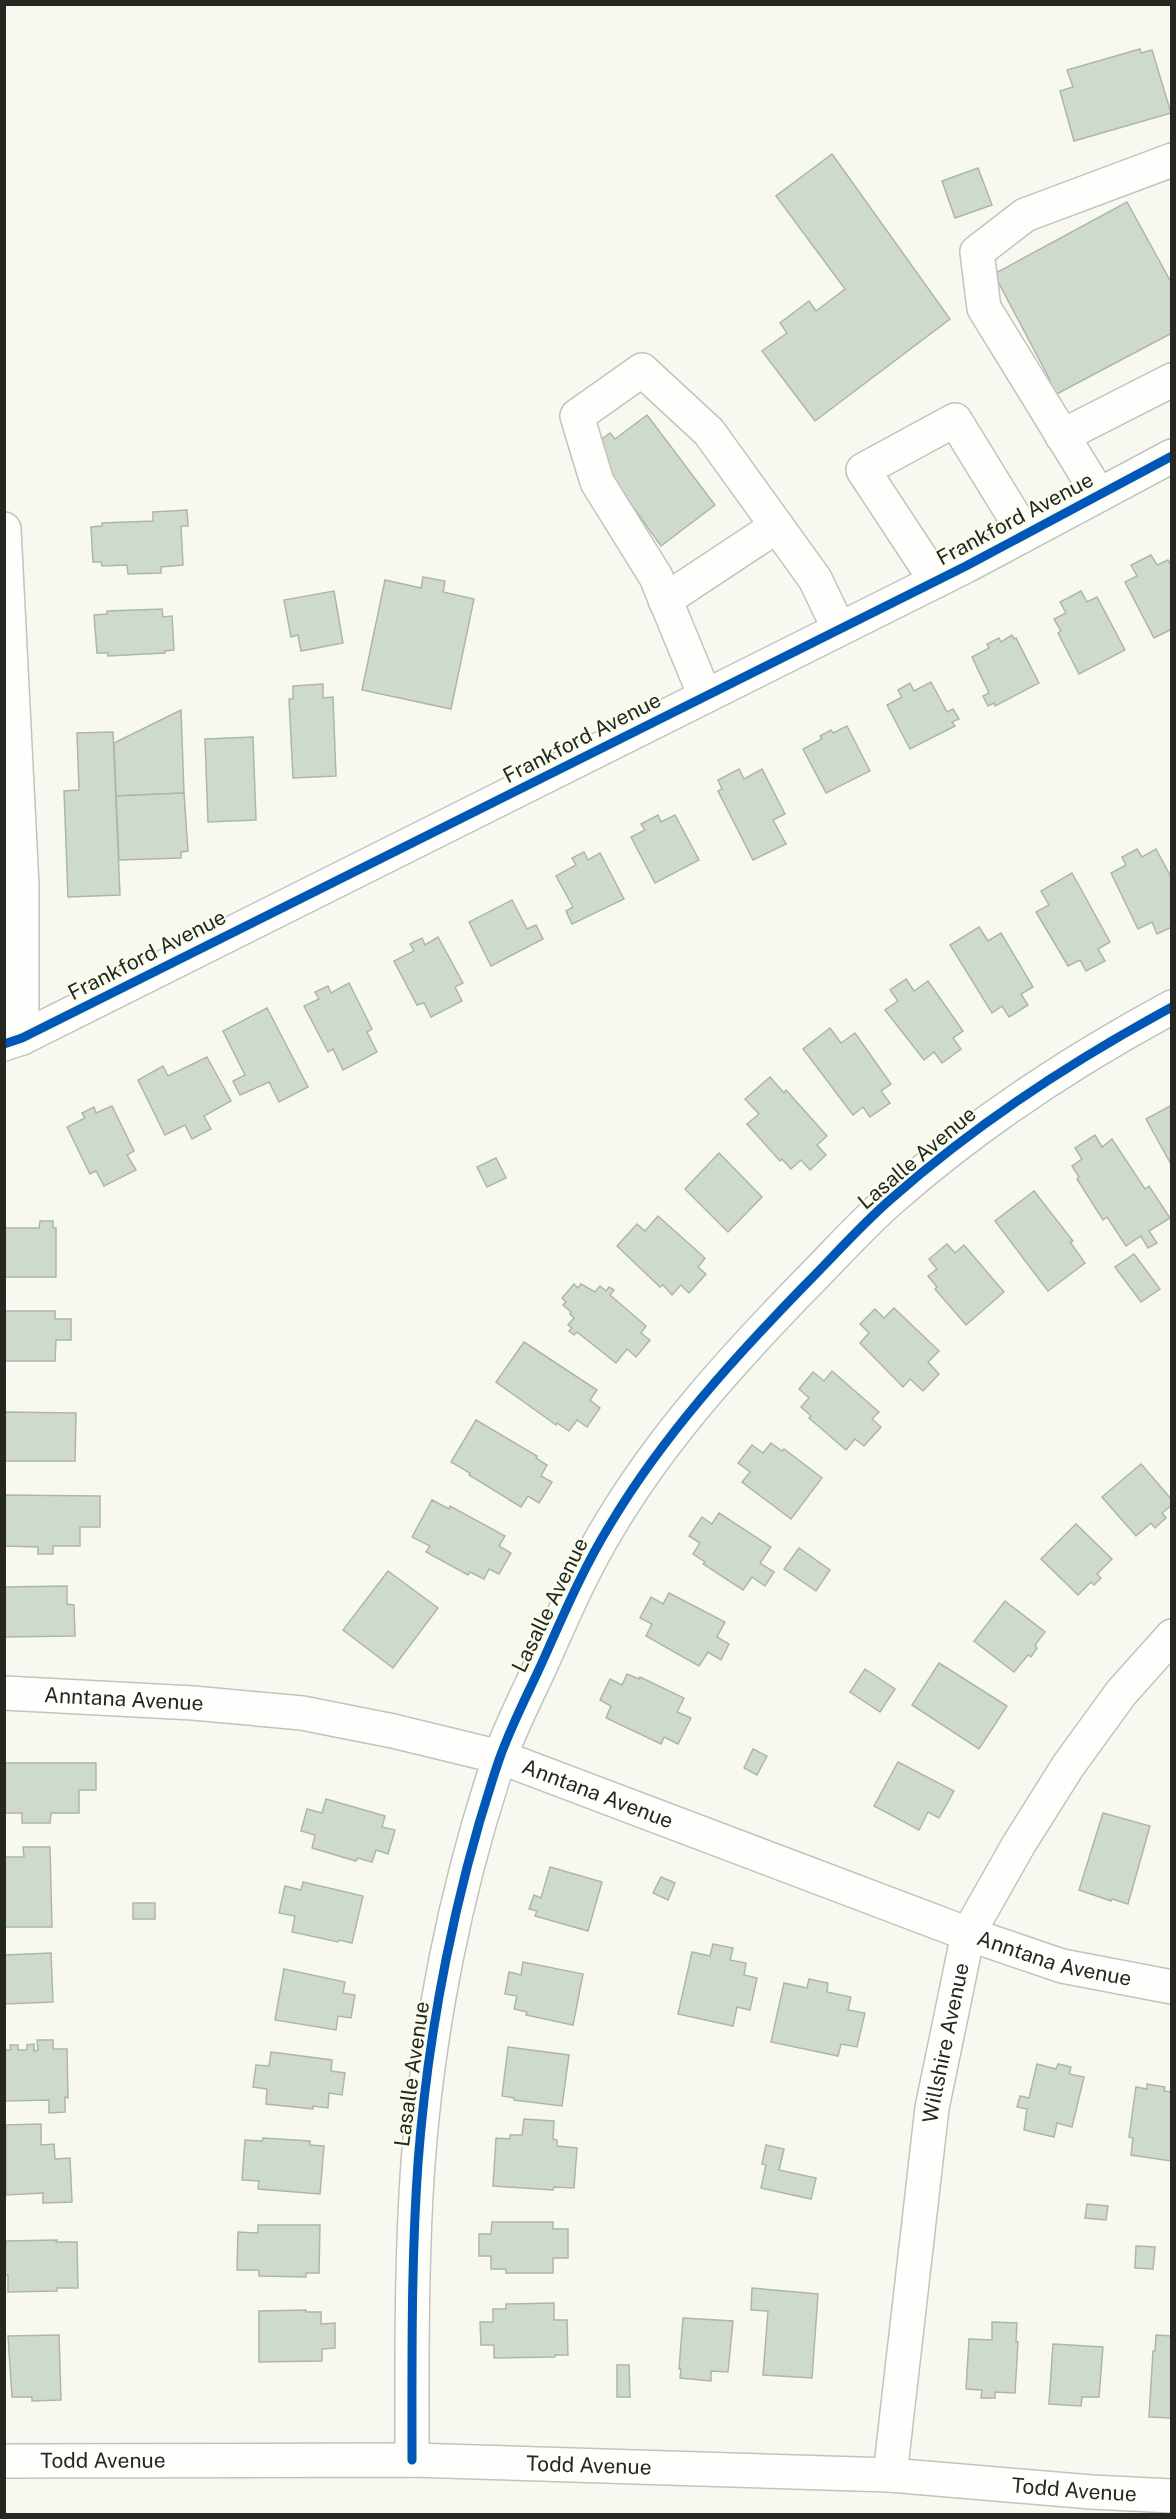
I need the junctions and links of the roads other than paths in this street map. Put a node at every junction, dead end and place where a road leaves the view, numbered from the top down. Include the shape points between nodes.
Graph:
1 (1172, 160) edge
2 (1171, 382) edge
3 (1062, 436) junction
4 (1172, 456) edge
5 (1099, 495) junction
6 (777, 526) junction
7 (4, 529) edge
8 (1025, 534) junction
9 (936, 581) junction
10 (665, 600) junction
11 (839, 629) junction
12 (705, 696) junction
13 (1172, 1006) edge
14 (13, 1041) edge
15 (1172, 1636) edge
16 (4, 1693) edge
17 (500, 1757) junction
18 (968, 1934) junction
19 (1172, 1988) edge
20 (412, 2460) junction
21 (4, 2461) edge
22 (890, 2475) junction
23 (1172, 2496) edge

1 - 3 street via 1025,215 977,252 984,308
2 - 3 street
3 - 5 street
4 - 5 street, Frankford Avenue
5 - 8 street, Frankford Avenue
6 - 10 street
6 - 10 street via 709,432 642,370 577,416 597,482 656,577
6 - 11 street via 815,579
7 - 14 street via 22,886
8 - 9 street, Frankford Avenue
8 - 9 street via 955,420 863,470
9 - 11 street, Frankford Avenue
10 - 12 street
11 - 12 street, Frankford Avenue
12 - 14 street, Frankford Avenue
13 - 17 street, Lasalle Avenue via 1103,1044 1002,1110 889,1200 761,1330 665,1445 612,1521 559,1624
15 - 18 street, Willshire Avenue via 1121,1694 1068,1766
16 - 17 street, Anntana Avenue via 302,1713
17 - 18 street, Anntana Avenue
17 - 20 street, Lasalle Avenue via 447,1959 431,2055 419,2159 411,2298
18 - 19 street, Anntana Avenue via 1062,1966
18 - 22 street, Willshire Avenue via 932,2108
20 - 21 street, Todd Avenue
20 - 22 street, Todd Avenue
22 - 23 street, Todd Avenue

